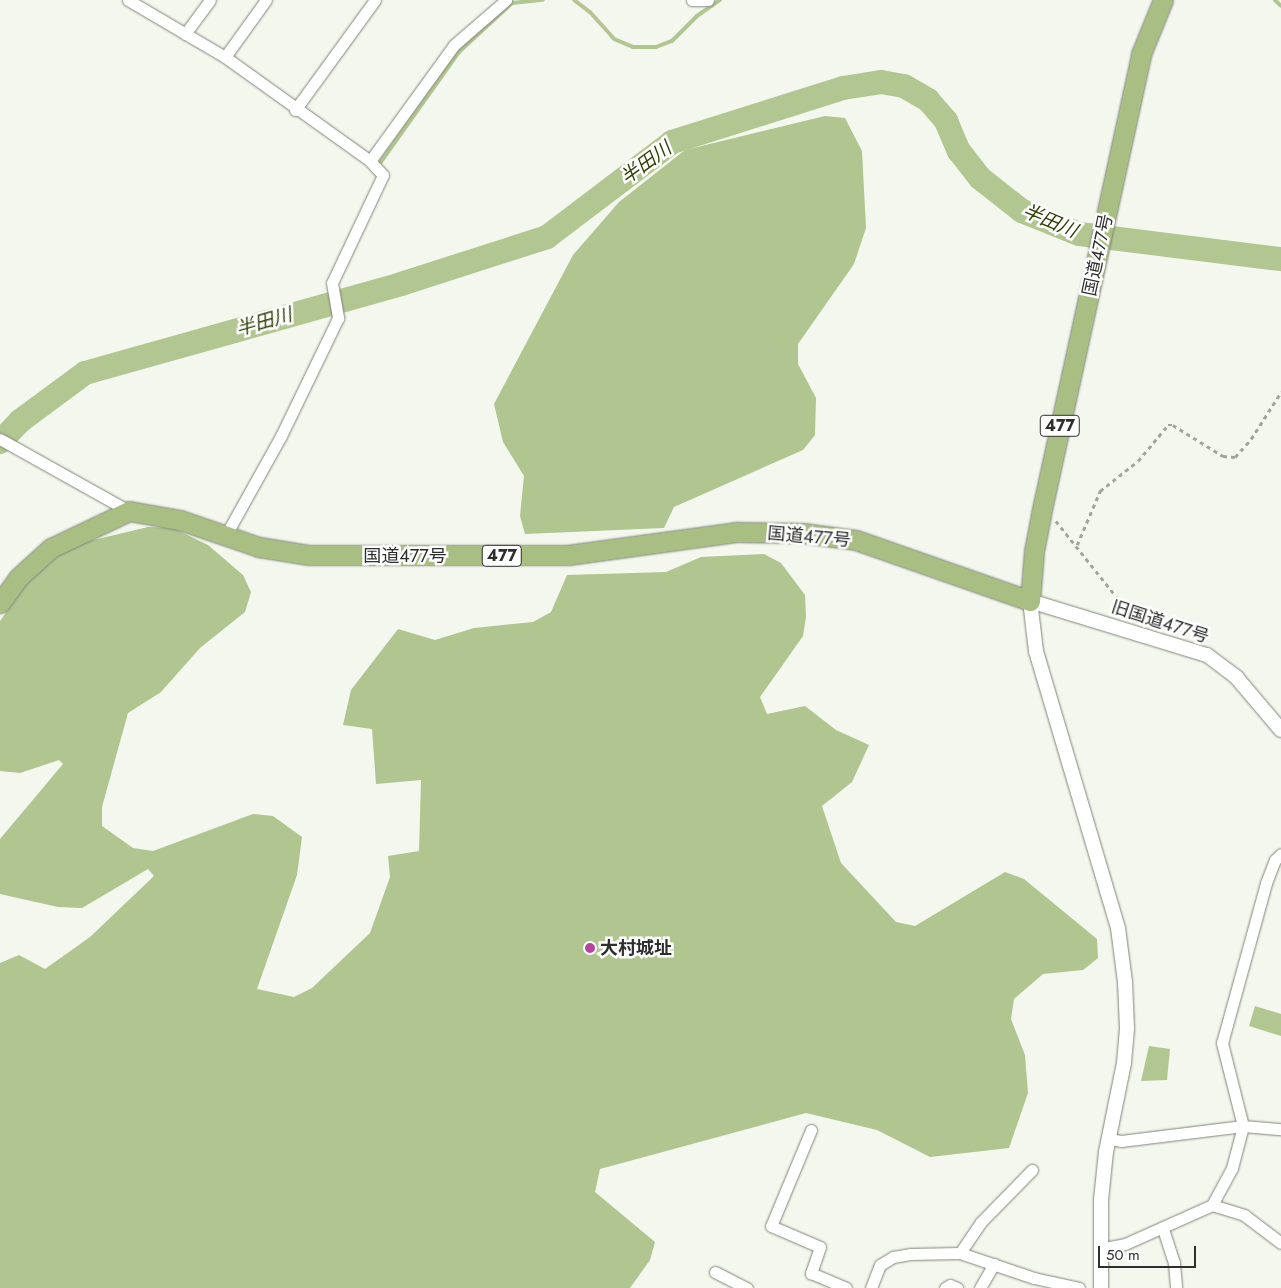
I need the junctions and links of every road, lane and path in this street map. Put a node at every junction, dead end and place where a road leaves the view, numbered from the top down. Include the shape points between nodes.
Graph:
1 (128, 0) edge
2 (210, 0) edge
3 (266, 0) edge
4 (375, 0) edge
5 (506, 0) edge
6 (692, 0) edge
7 (708, 0) edge
8 (1163, 0) edge
9 (185, 34) junction
10 (225, 57) junction
11 (295, 110) junction
12 (370, 161) junction
13 (1281, 392) edge
14 (0, 440) edge
15 (129, 511) junction
16 (1041, 514) junction
17 (226, 535) junction
18 (1077, 545) junction
19 (1030, 601) junction
20 (0, 603) edge
21 (1137, 634) junction
22 (1281, 730) edge
23 (1281, 854) edge
24 (1243, 1126) junction
25 (1281, 1129) edge
26 (811, 1130) dead end
27 (1109, 1139) junction
28 (1032, 1170) dead end
29 (1212, 1205) junction
30 (1163, 1229) junction
31 (1281, 1243) edge
32 (1099, 1249) junction
33 (960, 1253) junction
34 (994, 1264) junction
35 (715, 1272) dead end
36 (1032, 1283) edge
37 (747, 1288) edge
38 (846, 1288) edge
39 (871, 1288) edge
40 (945, 1288) edge
41 (956, 1288) edge
42 (980, 1288) edge
43 (1078, 1288) edge
44 (1101, 1288) edge
45 (1176, 1288) edge

1 - 9 street
2 - 9 street
3 - 10 street
4 - 11 street
5 - 12 street via 454,45
6 - 7 street
8 - 16 highway, 国道477号 / 477 via 1141,54
9 - 10 street
10 - 11 street
11 - 12 street
12 - 17 street via 383,175 332,283 338,318 281,436
13 - 18 path via 1251,439 1234,457 1224,456 1168,425 1138,461 1100,491
14 - 15 street
15 - 17 highway, 国道477号 / 477 via 180,520
15 - 20 highway via 52,548 19,577
16 - 18 path via 1055,520
16 - 19 highway, 国道477号 / 477
17 - 19 highway, 国道477号 / 477 via 259,547 309,555 407,557 568,554 737,532 803,533 856,540
18 - 21 path via 1136,621
19 - 21 street, 旧国道477号
19 - 27 street via 1036,651 1118,928 1127,1028 1124,1063
21 - 22 street, 旧国道477号 via 1180,644 1207,655 1237,678
23 - 24 street via 1274,860 1266,883 1222,1043
24 - 25 street
24 - 27 street via 1121,1141
24 - 29 street via 1232,1168
26 - 38 street via 770,1226 820,1247 811,1273
27 - 32 street
28 - 33 street via 982,1222
29 - 30 street
29 - 31 street via 1244,1215
30 - 32 street via 1125,1244
30 - 45 street via 1174,1263
32 - 44 street
33 - 34 street
33 - 39 street via 893,1257 880,1264
34 - 36 street
34 - 42 street
35 - 37 street
36 - 43 street
40 - 41 street via 950,1285

